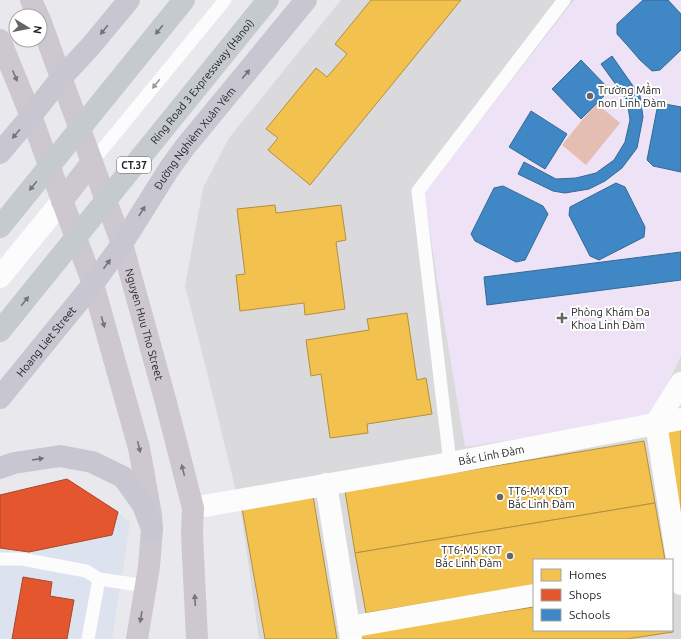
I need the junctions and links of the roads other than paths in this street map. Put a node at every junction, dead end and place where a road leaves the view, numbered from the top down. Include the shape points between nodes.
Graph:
1 (129, 0) edge
2 (184, 0) edge
3 (225, 0) edge
4 (268, 0) edge
5 (306, 0) edge
6 (564, 0) edge
7 (0, 40) edge
8 (48, 41) edge
9 (62, 78) junction
10 (31, 116) junction
11 (0, 153) edge
12 (92, 162) junction
13 (62, 201) junction
14 (0, 227) edge
15 (122, 244) junction
16 (0, 277) edge
17 (93, 284) junction
18 (0, 331) edge
19 (681, 382) edge
20 (0, 398) edge
21 (681, 419) edge
22 (656, 424) junction
23 (450, 463) junction
24 (0, 468) edge
25 (326, 484) junction
26 (193, 508) junction
27 (152, 529) junction
28 (0, 559) edge
29 (677, 575) edge
30 (99, 580) junction
31 (146, 586) junction
32 (533, 595) edge
33 (350, 633) edge
34 (88, 639) edge
35 (137, 639) edge
36 (197, 639) edge

1 -> 9 main road
2 -> 14 highway
3 -> 12 lane
18 -> 4 highway, Ring Road 3 Expressway (Hanoi) / CT.37
15 -> 5 main road, Đường Nghiêm Xuân Yêm via 177,158
6 - 23 lane via 418,190
7 -> 10 main road
8 - 9 main road, Nguyen Huu Tho Street
9 - 10 main road
9 - 12 main road, Nguyen Huu Tho Street
10 -> 11 main road
10 - 13 main road
12 - 13 main road
12 - 15 main road, Nguyen Huu Tho Street
13 - 16 street
13 - 17 main road
17 -> 15 main road, Đường Nghiêm Xuân Yêm
26 -> 15 main road, Nguyen Huu Tho Street
17 - 20 main road, Hoang Liet Street
17 -> 27 main road via 139,448
19 - 22 street
21 - 22 street, Bắc Linh Đàm
22 - 23 street, Bắc Linh Đàm
22 - 29 street
23 - 25 street, Bắc Linh Đàm
24 -> 27 main road via 14,463 60,456 92,462 123,476 143,505
25 - 26 street, Bắc Linh Đàm
25 - 33 street
36 -> 26 main road, Nguyen Huu Tho Street
27 - 31 main road
28 - 30 lane via 22,559 86,571
30 - 31 lane
30 - 34 lane
31 -> 35 main road
32 - 33 street

